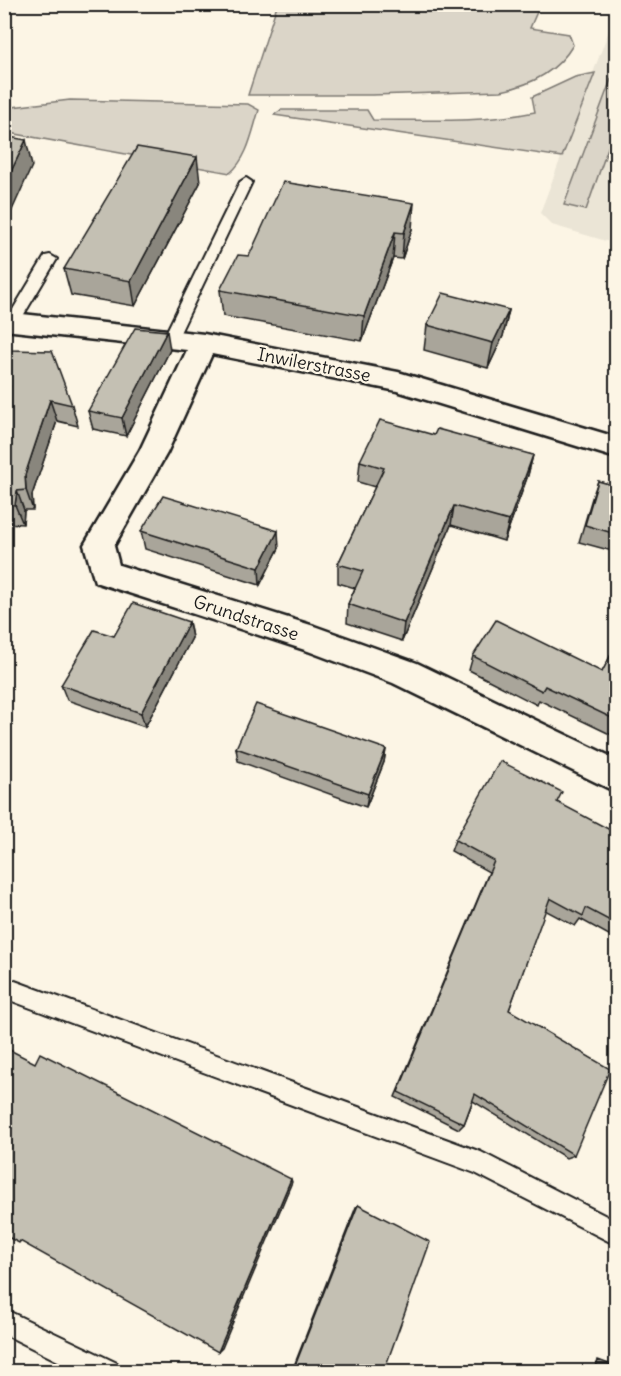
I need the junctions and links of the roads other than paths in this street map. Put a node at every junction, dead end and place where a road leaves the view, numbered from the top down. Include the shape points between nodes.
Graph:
1 (246, 182) dead end
2 (50, 259) dead end
3 (9, 321) edge
4 (170, 339) junction
5 (204, 343) junction
6 (616, 447) edge
7 (616, 776) edge
8 (4, 987) edge
9 (616, 1233) edge
10 (4, 1321) edge
11 (108, 1371) edge

1 - 4 lane
2 - 3 lane
3 - 4 street, Inwilerstrasse
4 - 5 street, Inwilerstrasse
5 - 6 street, Inwilerstrasse via 398,382
5 - 7 street, Grundstrasse via 153,453 99,545 106,573 314,639 405,673
8 - 9 lane via 481,1164
10 - 11 lane

